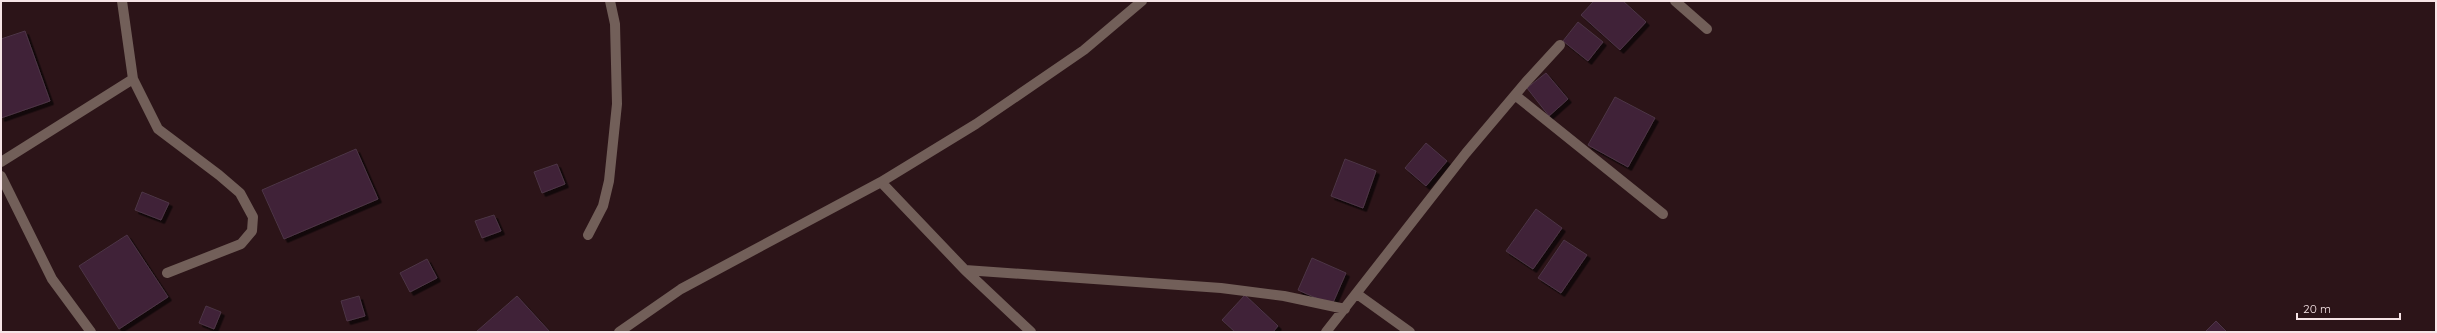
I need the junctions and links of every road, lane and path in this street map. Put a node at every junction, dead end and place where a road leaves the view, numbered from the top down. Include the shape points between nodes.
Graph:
1 (122, 1) edge
2 (610, 1) edge
3 (1142, 1) edge
4 (1675, 1) edge
5 (1707, 29) dead end
6 (1560, 45) dead end
7 (133, 79) junction
8 (1515, 95) junction
9 (1, 162) edge
10 (1, 176) edge
11 (881, 182) junction
12 (1663, 214) dead end
13 (588, 235) dead end
14 (965, 270) junction
15 (167, 273) dead end
16 (1356, 294) junction
17 (1345, 309) junction
18 (91, 332) edge
19 (619, 332) edge
20 (1031, 332) edge
21 (1326, 332) edge
22 (1410, 332) edge

1 - 7 street
2 - 13 street via 614,24 617,104 609,181 603,206
3 - 11 street via 1084,50 976,124
4 - 5 street
6 - 8 street
7 - 9 street
7 - 15 street via 158,129 240,193 253,218 252,231 241,244
8 - 12 street
8 - 16 street
10 - 18 street via 52,279
11 - 14 street
11 - 19 street via 681,289
14 - 17 street via 1221,288 1284,296
14 - 20 street
16 - 17 street
16 - 22 street
17 - 21 street

